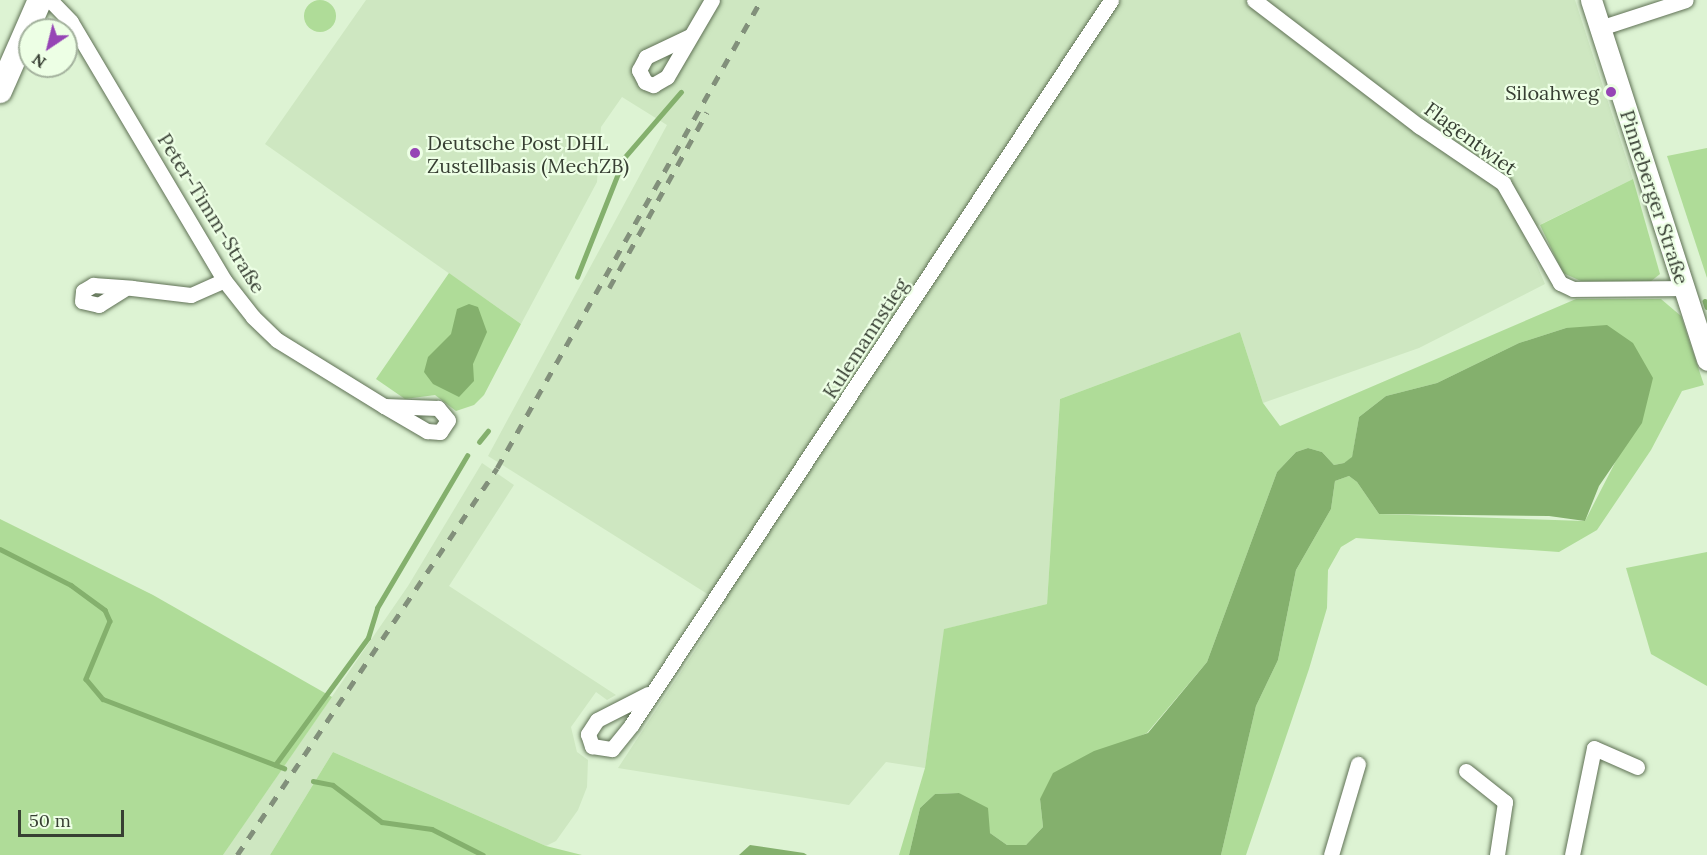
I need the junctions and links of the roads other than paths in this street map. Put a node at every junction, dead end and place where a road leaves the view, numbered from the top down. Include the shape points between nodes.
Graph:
1 (40, 0) edge
2 (50, 0) edge
3 (711, 0) edge
4 (1111, 0) edge
5 (1254, 0) edge
6 (1592, 0) edge
7 (1686, 0) edge
8 (1600, 28) junction
9 (690, 36) dead end
10 (0, 91) edge
11 (224, 280) junction
12 (1682, 283) junction
13 (126, 288) dead end
14 (1707, 360) edge
15 (384, 406) dead end
16 (648, 694) dead end
17 (1358, 764) dead end
18 (1637, 766) dead end
19 (1466, 771) dead end
20 (1331, 855) edge
21 (1497, 855) edge
22 (1572, 855) edge

1 - 10 main road
2 - 11 street, Peter-Timm-Straße via 71,22
3 - 9 street
4 - 16 street, Kulemannstieg via 761,534
5 - 12 street, Flagentwiet via 1419,126 1503,183 1560,283 1572,289
6 - 8 main road, Pinneberger Straße
7 - 8 street
8 - 12 main road, Pinneberger Straße
11 - 13 street via 191,295
11 - 15 street, Peter-Timm-Straße via 277,340
12 - 14 main road, Pinneberger Straße
17 - 20 street
18 - 22 street via 1594,748
19 - 21 street via 1505,802

